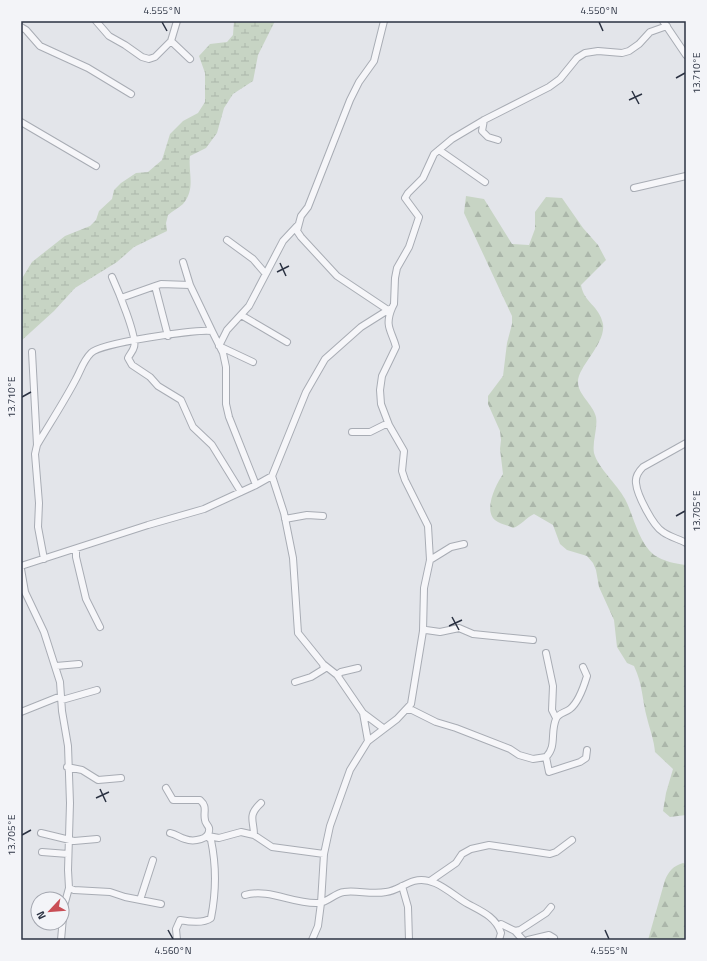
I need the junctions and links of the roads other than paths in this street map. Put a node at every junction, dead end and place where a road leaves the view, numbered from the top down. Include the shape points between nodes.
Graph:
1 (96, 21) edge
2 (177, 21) edge
3 (384, 21) edge
4 (665, 24) edge
5 (21, 27) edge
6 (171, 40) junction
7 (686, 55) edge
8 (190, 59) dead end
9 (131, 94) dead end
10 (484, 120) junction
11 (21, 122) edge
12 (498, 140) dead end
13 (439, 150) junction
14 (96, 166) dead end
15 (686, 176) edge
16 (485, 182) dead end
17 (634, 188) dead end
18 (297, 226) junction
19 (227, 240) dead end
20 (184, 262) dead end
21 (265, 273) junction
22 (112, 277) dead end
23 (190, 285) junction
24 (155, 286) junction
25 (120, 298) junction
26 (390, 309) junction
27 (241, 315) junction
28 (212, 331) junction
29 (168, 336) junction
30 (134, 339) junction
31 (287, 342) dead end
32 (219, 346) junction
33 (32, 352) dead end
34 (253, 362) dead end
35 (389, 425) junction
36 (352, 432) dead end
37 (686, 443) edge
38 (37, 445) junction
39 (272, 476) junction
40 (256, 485) junction
41 (241, 492) junction
42 (323, 516) dead end
43 (285, 519) junction
44 (686, 543) edge
45 (464, 544) dead end
46 (76, 549) junction
47 (44, 559) junction
48 (430, 560) junction
49 (21, 566) edge
50 (21, 569) edge
51 (100, 627) dead end
52 (423, 631) junction
53 (533, 640) dead end
54 (546, 653) dead end
55 (79, 664) dead end
56 (323, 664) junction
57 (56, 666) junction
58 (583, 667) dead end
59 (358, 668) dead end
60 (337, 675) junction
61 (296, 682) dead end
62 (97, 690) dead end
63 (61, 698) junction
64 (407, 710) junction
65 (21, 712) edge
66 (362, 713) junction
67 (556, 718) junction
68 (383, 728) junction
69 (368, 741) junction
70 (587, 750) dead end
71 (546, 757) junction
72 (67, 767) junction
73 (120, 778) dead end
74 (166, 788) dead end
75 (261, 802) dead end
76 (41, 833) dead end
77 (170, 834) dead end
78 (254, 835) junction
79 (207, 836) junction
80 (97, 839) dead end
81 (572, 840) dead end
82 (68, 841) junction
83 (42, 852) dead end
84 (68, 854) junction
85 (324, 854) junction
86 (153, 860) dead end
87 (430, 881) junction
88 (402, 886) junction
89 (69, 888) junction
90 (245, 895) dead end
91 (140, 900) junction
92 (322, 903) junction
93 (160, 904) dead end
94 (551, 907) dead end
95 (499, 926) junction
96 (515, 931) junction
97 (554, 938) dead end
98 (61, 940) edge
99 (177, 940) edge
100 (312, 940) edge
101 (409, 940) edge
102 (499, 940) edge
103 (523, 940) edge
104 (528, 940) edge

1 - 6 street via 109,36 142,57 155,57
2 - 6 street
3 - 18 street via 374,61 350,100 308,206
4 - 7 street
4 - 10 street via 650,32 629,51 585,53 549,87
5 - 9 street via 40,46 88,68
6 - 8 street
10 - 12 street via 482,131 488,137
10 - 13 street
11 - 14 street
13 - 16 street
13 - 26 street via 434,154 423,178 406,198 419,217 398,268 394,304
15 - 17 street
18 - 21 street via 283,242
18 - 26 street via 301,237 337,276
19 - 21 street via 254,259
20 - 23 street
21 - 27 street via 249,306
22 - 25 street
23 - 24 street
23 - 28 street
24 - 25 street
24 - 29 street
25 - 30 street
26 - 35 street via 388,330 396,347 382,376 380,390 381,404
26 - 39 street via 361,327 325,359 306,392
27 - 31 street
27 - 32 street via 227,330
28 - 29 street via 201,330
28 - 32 street
29 - 30 street
30 - 38 street via 92,352
30 - 41 street via 135,346 128,358 132,365 181,400 193,427 212,445
32 - 34 street
32 - 40 street via 226,367 226,404 229,417
33 - 38 street
35 - 36 street via 370,432
35 - 48 street via 404,451 404,480 428,526
37 - 44 street via 643,467 638,472 636,484 658,528
38 - 47 street via 35,454 38,527
39 - 40 street
39 - 43 street
40 - 41 street
41 - 46 street via 204,509
42 - 43 street via 307,515
43 - 56 street via 293,558 298,632
45 - 48 street via 451,547
46 - 47 street
46 - 51 street via 86,599
47 - 49 street
48 - 52 street via 424,588
50 - 57 street via 25,592 44,632
52 - 53 street via 440,632 459,628 473,634
52 - 64 street via 413,697
54 - 67 street via 553,686 552,710
55 - 57 street
56 - 60 street
56 - 61 street via 324,669
57 - 63 street
58 - 67 street via 587,676 584,689 571,709
59 - 60 street
60 - 66 street
62 - 63 street
63 - 65 street
63 - 72 street via 68,746
64 - 68 street
64 - 71 street via 519,755 533,759
66 - 68 street
66 - 69 street
67 - 71 street via 553,747
68 - 69 street
69 - 85 street via 350,770 330,826
70 - 71 street via 586,758 580,762 549,772
72 - 73 street via 82,770 98,780
72 - 82 street via 70,803
74 - 79 street via 173,800 200,800 204,804 204,819 209,828
75 - 78 street via 252,812
76 - 82 street
77 - 79 street via 190,840
78 - 79 street via 241,832 219,838
78 - 85 street via 272,847
79 - 99 street via 211,840 214,853 211,918 207,921 180,920 176,929
80 - 82 street
81 - 87 street via 550,854 489,845 471,848 462,854 456,863
82 - 84 street
83 - 84 street
84 - 89 street
85 - 92 street
86 - 91 street
87 - 88 street via 418,880
87 - 95 street via 486,913
88 - 92 street via 384,893 345,891
88 - 101 street via 408,907
89 - 91 street via 110,892
89 - 98 street via 64,906
90 - 92 street via 255,892 305,903
91 - 93 street
92 - 100 street via 318,926
94 - 96 street via 546,913
95 - 96 street via 506,925
95 - 102 street
96 - 103 street
97 - 104 street via 549,935

